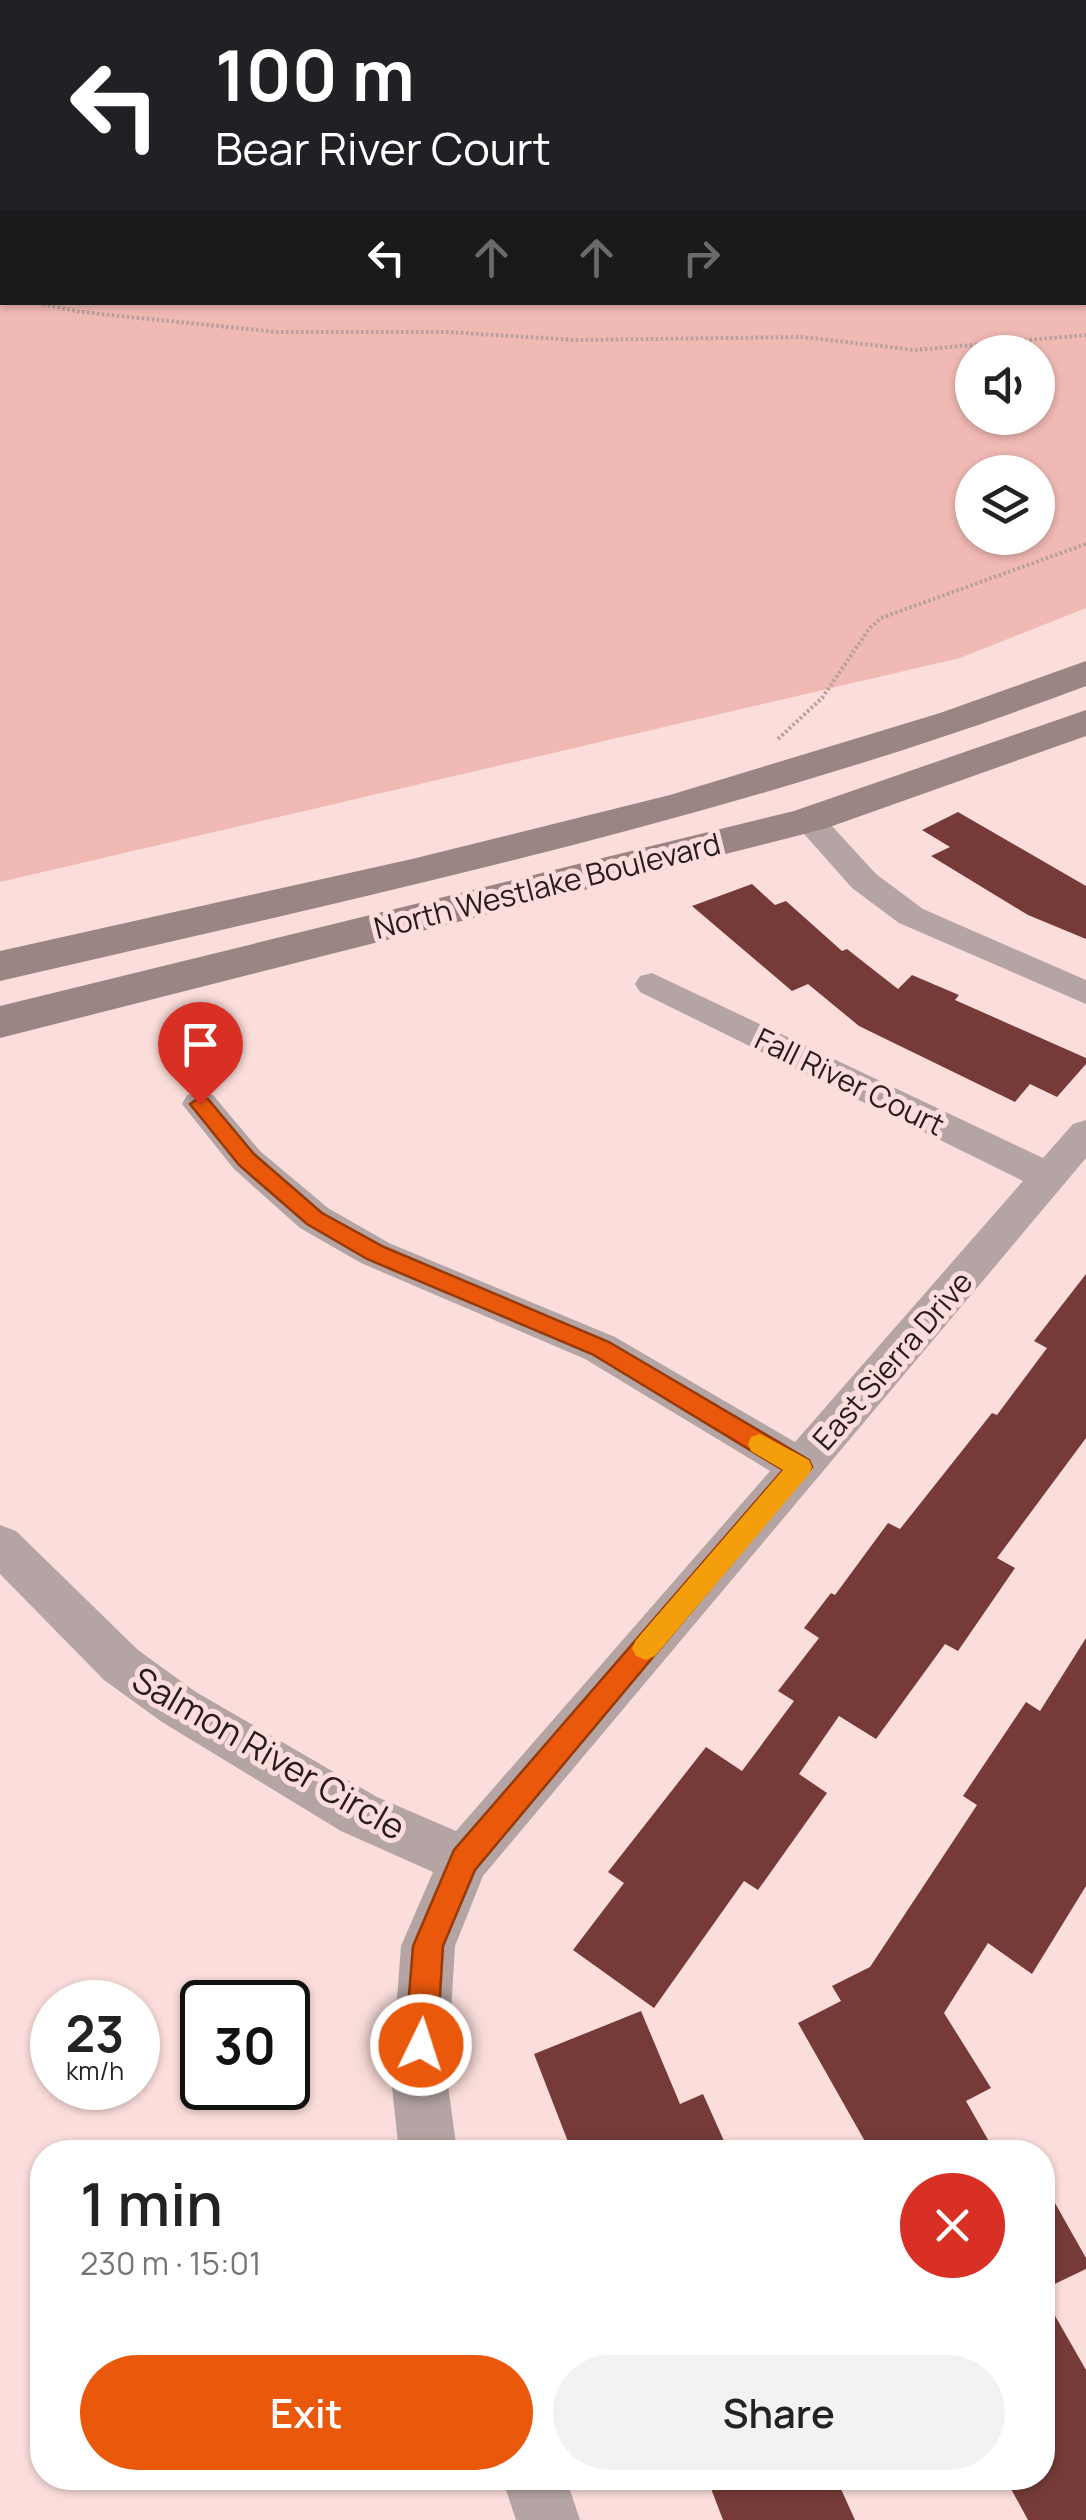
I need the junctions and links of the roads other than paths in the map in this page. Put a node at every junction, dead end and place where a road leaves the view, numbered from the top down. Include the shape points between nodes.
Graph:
1 (1086, 672) edge
2 (1086, 722) edge
3 (809, 820) junction
4 (0, 966) edge
5 (652, 984) dead end
6 (1086, 994) edge
7 (0, 1022) edge
8 (200, 1104) dead end
9 (1086, 1133) edge
10 (1048, 1178) junction
11 (800, 1467) junction
12 (0, 1544) edge
13 (464, 1860) junction
14 (427, 2140) edge
15 (538, 2490) edge
16 (548, 2520) edge

1 - 4 main road, North Westlake Boulevard via 896,742 602,825
2 - 3 main road, North Westlake Boulevard
3 - 6 street via 864,882 911,916
3 - 7 main road, North Westlake Boulevard
5 - 10 street, Fall River Court
8 - 11 street via 246,1160 314,1218 376,1253 600,1348
9 - 10 street, East Sierra Drive
10 - 11 street, East Sierra Drive
11 - 13 street, East Sierra Drive
12 - 13 street, Salmon River Circle via 121,1665 180,1707 360,1814
13 - 14 street, East Sierra Drive via 428,1946 419,2078
15 - 16 street

